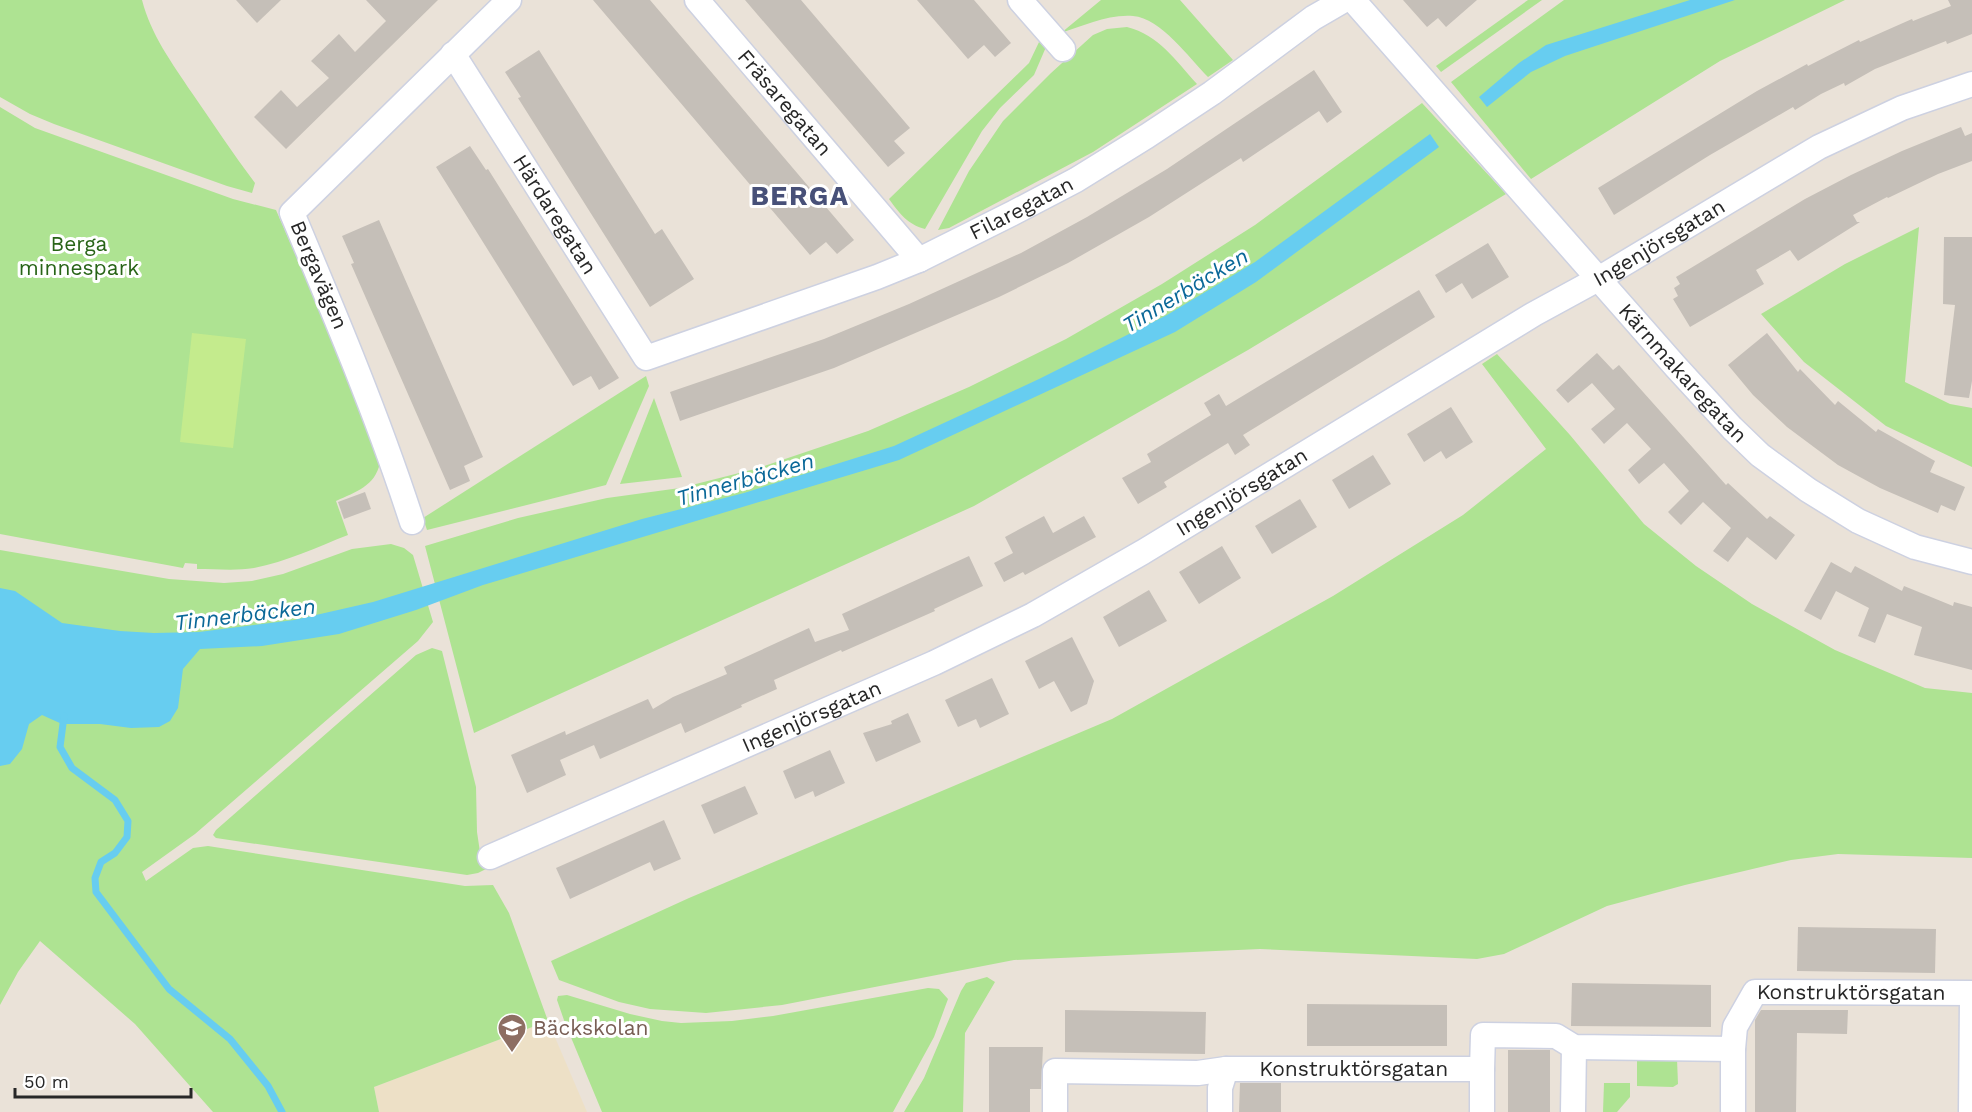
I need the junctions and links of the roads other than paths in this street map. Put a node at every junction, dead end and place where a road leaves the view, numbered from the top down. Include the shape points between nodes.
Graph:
1 (509, 0) edge
2 (697, 0) edge
3 (1020, 0) edge
4 (1344, 0) edge
5 (1353, 0) edge
6 (1063, 49) dead end
7 (453, 54) junction
8 (1972, 84) edge
9 (919, 260) junction
10 (1600, 278) junction
11 (665, 351) joint
12 (412, 522) dead end
13 (1972, 562) edge
14 (490, 857) dead end
15 (1972, 993) edge
16 (1972, 1001) edge
17 (1574, 1047) junction
18 (1733, 1049) junction
19 (1226, 1069) junction
20 (1482, 1069) junction
21 (1055, 1112) edge
22 (1220, 1112) edge
23 (1482, 1112) edge
24 (1573, 1112) edge
25 (1733, 1112) edge
26 (1971, 1112) edge

1 - 7 street, Bergavägen
2 - 9 street, Fräsaregatan
3 - 6 street
4 - 9 street, Filaregatan via 1313,18 1212,93 1076,180
5 - 10 street, Kärnmakaregatan
7 - 11 street, Härdaregatan via 646,358
7 - 12 street, Bergavägen via 292,213 348,345
8 - 10 street, Ingenjörsgatan via 1902,108 1819,147
9 - 11 street, Filaregatan
10 - 13 street, Kärnmakaregatan via 1732,428 1783,473 1831,506 1886,535
10 - 14 street, Ingenjörsgatan via 1033,615 934,663
15 - 18 street, Konstruktörsgatan via 1755,992 1735,1027
16 - 26 street, Konstruktörsgatan
17 - 18 street
17 - 20 street via 1556,1036 1483,1035
17 - 24 street
18 - 25 street, Konstruktörsgatan
19 - 20 street, Konstruktörsgatan
19 - 21 street, Konstruktörsgatan via 1198,1073 1055,1071
19 - 22 street via 1220,1088
20 - 23 street

